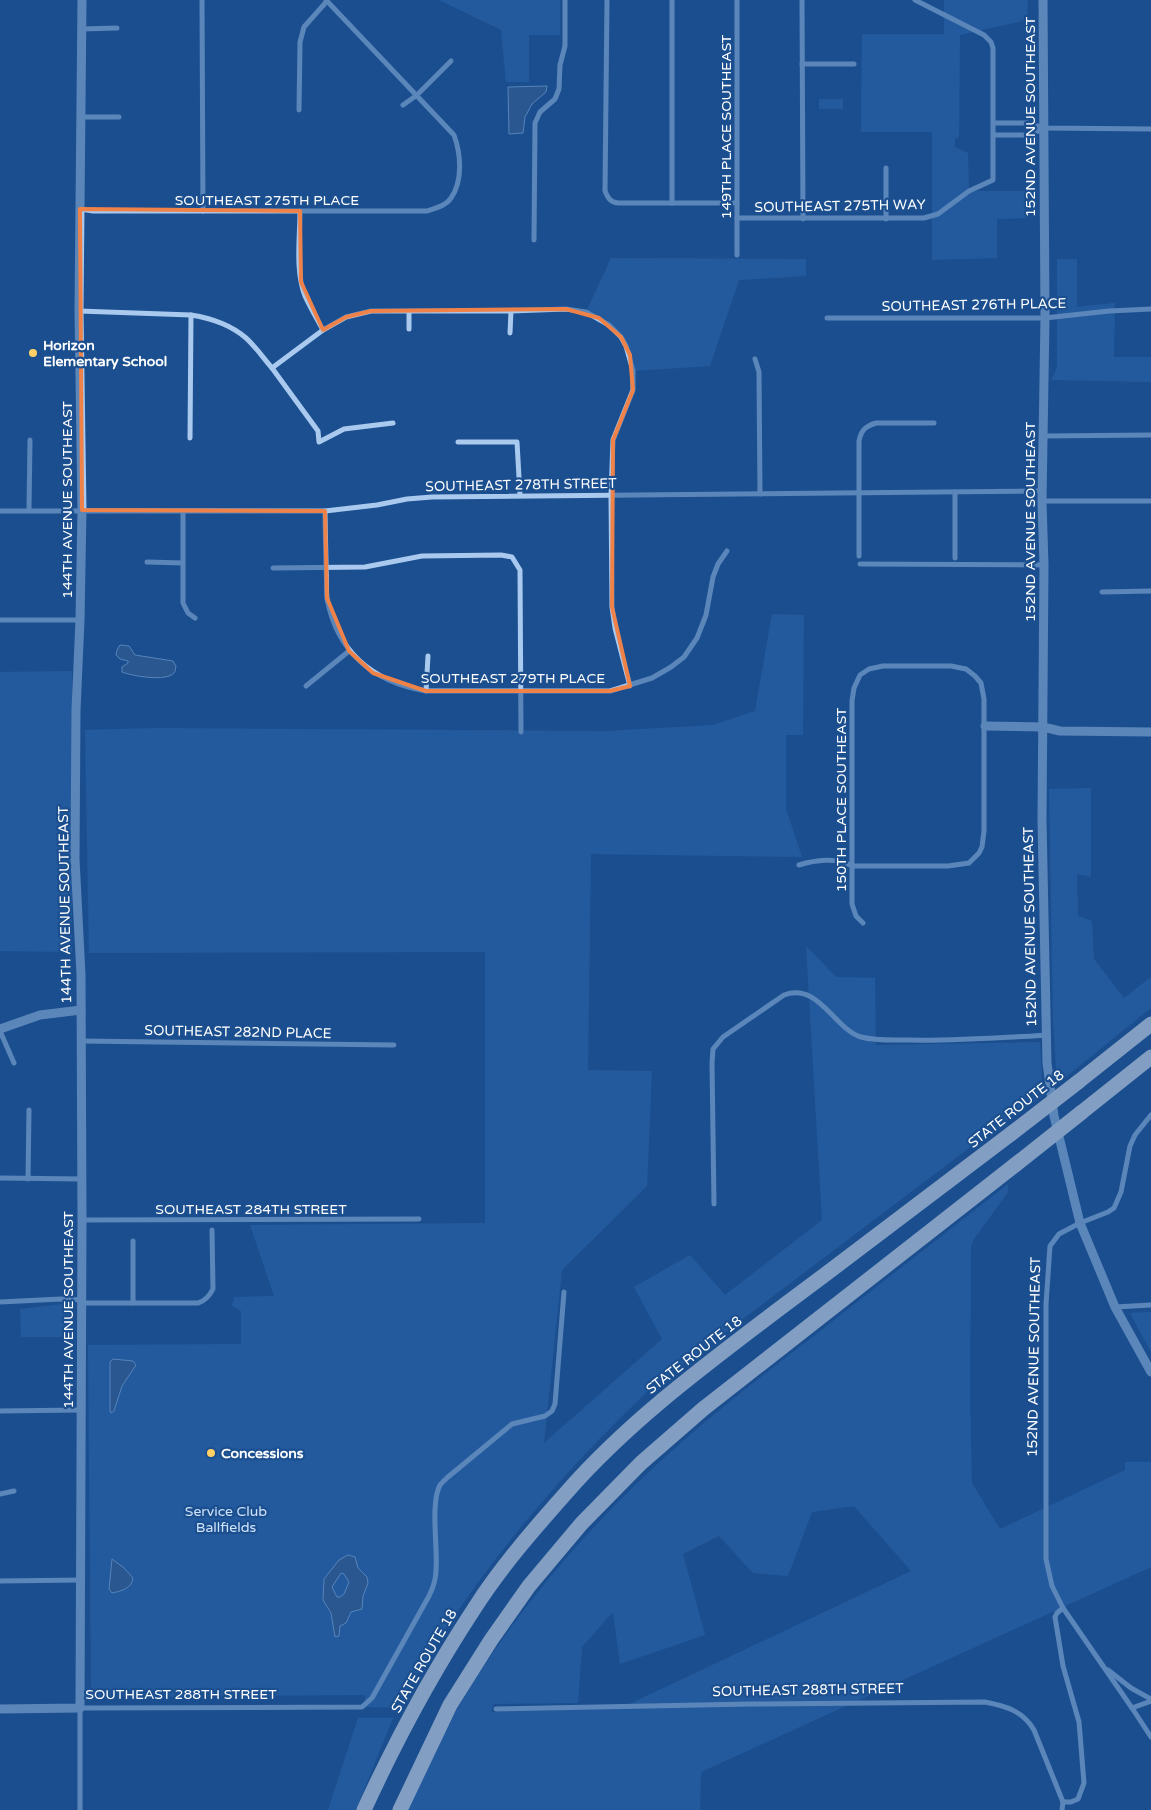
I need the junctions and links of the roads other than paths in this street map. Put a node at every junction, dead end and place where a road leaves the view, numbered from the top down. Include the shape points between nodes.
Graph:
1 (82, 0) edge
2 (202, 0) edge
3 (326, 0) edge
4 (565, 0) edge
5 (607, 0) edge
6 (672, 0) edge
7 (737, 0) edge
8 (802, 0) edge
9 (915, 0) edge
10 (1043, 0) edge
11 (117, 28) dead end
12 (82, 29) junction
13 (451, 61) dead end
14 (802, 64) junction
15 (854, 64) dead end
16 (417, 95) junction
17 (402, 105) dead end
18 (299, 110) dead end
19 (82, 117) junction
20 (120, 117) dead end
21 (994, 123) junction
22 (1044, 128) junction
23 (1151, 129) edge
24 (994, 135) junction
25 (886, 168) dead end
26 (672, 203) junction
27 (737, 203) junction
28 (80, 210) junction
29 (203, 211) junction
30 (300, 211) junction
31 (737, 218) junction
32 (803, 219) junction
33 (886, 219) junction
34 (534, 240) dead end
35 (737, 255) dead end
36 (1151, 309) edge
37 (79, 311) junction
38 (409, 311) junction
39 (511, 311) junction
40 (191, 315) junction
41 (827, 318) dead end
42 (1045, 318) junction
43 (409, 329) dead end
44 (323, 330) junction
45 (510, 334) dead end
46 (755, 359) dead end
47 (272, 368) junction
48 (393, 422) dead end
49 (934, 422) dead end
50 (1151, 435) edge
51 (1044, 436) junction
52 (190, 438) dead end
53 (30, 440) dead end
54 (458, 442) dead end
55 (1043, 491) junction
56 (955, 492) junction
57 (858, 493) junction
58 (760, 494) junction
59 (520, 495) junction
60 (611, 495) junction
61 (1042, 501) junction
62 (1151, 501) edge
63 (0, 510) edge
64 (30, 510) junction
65 (82, 510) junction
66 (325, 511) junction
67 (183, 512) junction
68 (727, 552) dead end
69 (859, 556) dead end
70 (955, 558) dead end
71 (147, 562) dead end
72 (183, 563) junction
73 (860, 564) dead end
74 (1044, 565) junction
75 (273, 568) dead end
76 (326, 568) junction
77 (1151, 591) edge
78 (1102, 592) dead end
79 (195, 618) dead end
80 (0, 620) edge
81 (80, 620) junction
82 (349, 651) junction
83 (428, 656) dead end
84 (306, 686) dead end
85 (630, 686) junction
86 (426, 691) junction
87 (520, 692) junction
88 (984, 726) junction
89 (1043, 727) junction
90 (521, 732) dead end
91 (1151, 732) edge
92 (799, 866) dead end
93 (852, 866) junction
94 (863, 923) dead end
95 (81, 1010) junction
96 (1151, 1024) edge
97 (0, 1030) edge
98 (1046, 1036) junction
99 (81, 1041) junction
100 (394, 1045) dead end
101 (1151, 1057) edge
102 (14, 1063) dead end
103 (29, 1110) dead end
104 (1151, 1115) edge
105 (0, 1178) edge
106 (28, 1179) junction
107 (81, 1179) junction
108 (714, 1204) dead end
109 (419, 1219) dead end
110 (82, 1220) junction
111 (1080, 1223) junction
112 (212, 1230) dead end
113 (132, 1241) dead end
114 (564, 1292) dead end
115 (82, 1301) junction
116 (0, 1302) edge
117 (133, 1303) junction
118 (1151, 1305) edge
119 (1115, 1307) junction
120 (1151, 1372) edge
121 (81, 1410) junction
122 (0, 1411) edge
123 (14, 1491) dead end
124 (0, 1494) edge
125 (81, 1580) junction
126 (0, 1581) edge
127 (1063, 1608) junction
128 (1104, 1667) junction
129 (1151, 1700) edge
130 (80, 1708) junction
131 (1132, 1708) junction
132 (0, 1709) edge
133 (496, 1709) dead end
134 (1151, 1737) edge
135 (1063, 1802) junction
136 (80, 1810) edge
137 (364, 1810) edge
138 (400, 1810) edge
139 (1062, 1810) edge

1 - 12 street, 144TH AVENUE SOUTHEAST
2 - 29 street
3 - 16 street
3 - 18 street via 304,27 300,42
4 - 34 street via 565,46 559,89 555,100 540,112 535,123
5 - 26 street via 606,191 609,199 618,203
6 - 26 street
7 - 27 street, 149TH PLACE SOUTHEAST
8 - 14 street
9 - 21 street via 984,35 991,42
10 - 22 street, 152ND AVENUE SOUTHEAST
11 - 12 street
12 - 19 street, 144TH AVENUE SOUTHEAST
13 - 16 street
14 - 15 street
14 - 32 street
16 - 17 street
16 - 30 street, SOUTHEAST 275TH PLACE via 454,135 460,156 458,184 451,199 427,211
19 - 20 street
19 - 28 street, 144TH AVENUE SOUTHEAST
21 - 22 street via 1027,123
21 - 24 street
22 - 23 street
22 - 24 street via 1029,135
22 - 42 street, 152ND AVENUE SOUTHEAST
24 - 33 street, SOUTHEAST 275TH WAY via 993,180 969,191 938,214 924,218
25 - 33 street
26 - 27 street
27 - 31 street, 149TH PLACE SOUTHEAST
28 - 29 street, SOUTHEAST 275TH PLACE
28 - 37 street, 144TH AVENUE SOUTHEAST
29 - 30 street, SOUTHEAST 275TH PLACE
30 - 44 street via 301,282
31 - 32 street, SOUTHEAST 275TH WAY
31 - 35 street, 149TH PLACE SOUTHEAST
32 - 33 street, SOUTHEAST 275TH WAY
36 - 42 street, SOUTHEAST 276TH PLACE
37 - 40 street
37 - 65 street, 144TH AVENUE SOUTHEAST
38 - 39 street
38 - 43 street
38 - 44 street via 371,311 346,317
39 - 45 street
39 - 60 street via 566,309 586,312 609,325 621,337 630,355 633,390 613,440
40 - 47 street via 206,318 240,334
40 - 52 street
41 - 42 street, SOUTHEAST 276TH PLACE
42 - 51 street, 152ND AVENUE SOUTHEAST
44 - 47 street
46 - 58 street via 759,372
47 - 48 street via 318,430 319,442 344,429
49 - 57 street via 876,422 860,432
50 - 51 street
51 - 55 street, 152ND AVENUE SOUTHEAST
53 - 64 street
54 - 59 street via 517,442
55 - 56 street, SOUTHEAST 278TH STREET
55 - 61 street, 152ND AVENUE SOUTHEAST
56 - 57 street, SOUTHEAST 278TH STREET
56 - 70 street
57 - 58 street, SOUTHEAST 278TH STREET
57 - 69 street
58 - 60 street, SOUTHEAST 278TH STREET
59 - 60 street, SOUTHEAST 278TH STREET
59 - 66 street, SOUTHEAST 278TH STREET via 407,499
60 - 85 street via 612,607
61 - 62 street
61 - 74 street, 152ND AVENUE SOUTHEAST
63 - 64 street, SOUTHEAST 278TH STREET
64 - 65 street, SOUTHEAST 278TH STREET
65 - 67 street, SOUTHEAST 278TH STREET
65 - 81 street, 144TH AVENUE SOUTHEAST
66 - 67 street, SOUTHEAST 278TH STREET
66 - 76 street
67 - 72 street
68 - 85 street, SOUTHEAST 279TH PLACE via 713,577 700,631 684,657 652,678
71 - 72 street
72 - 79 street via 184,602 188,613
73 - 74 street
74 - 89 street, 152ND AVENUE SOUTHEAST
75 - 76 street
76 - 82 street via 327,598 332,618
76 - 87 street via 364,567 422,556 512,557 520,570
77 - 78 street
80 - 81 street
81 - 95 street, 144TH AVENUE SOUTHEAST via 76,858
82 - 84 street
82 - 86 street, SOUTHEAST 279TH PLACE via 374,673 397,684
83 - 86 street
85 - 87 street, SOUTHEAST 279TH PLACE via 610,691
86 - 87 street, SOUTHEAST 279TH PLACE
87 - 90 street
88 - 89 street
88 - 93 street via 984,831 982,847 974,858 968,863 948,866
88 - 93 street, 150TH PLACE SOUTHEAST via 981,683 966,669 883,666 860,675 852,702
89 - 91 street via 1060,731
89 - 98 street, 152ND AVENUE SOUTHEAST
92 - 93 street via 809,862 844,861
93 - 94 street, 150TH PLACE SOUTHEAST via 853,908
95 - 97 street via 40,1015
95 - 99 street, 144TH AVENUE SOUTHEAST
96 - 137 highway, STATE ROUTE 18, bridge via 1012,1134 688,1378 622,1435 567,1491 475,1607 395,1742
97 - 102 street
98 - 108 street via 880,1040 860,1036 808,996 784,995 723,1037 713,1049
98 - 111 street, 152ND AVENUE SOUTHEAST via 1054,1116
99 - 100 street, SOUTHEAST 282ND PLACE
99 - 107 street, 144TH AVENUE SOUTHEAST
101 - 138 highway, bridge via 703,1408 641,1462 582,1523 529,1586 491,1640 450,1705
103 - 106 street
104 - 111 street via 1130,1146 1121,1192 1114,1208
105 - 106 street
106 - 107 street
107 - 110 street, 144TH AVENUE SOUTHEAST
109 - 110 street, SOUTHEAST 284TH STREET
110 - 115 street, 144TH AVENUE SOUTHEAST
111 - 119 street
111 - 127 street, 152ND AVENUE SOUTHEAST via 1059,1234 1052,1242 1047,1278 1046,1559 1052,1586
112 - 117 street via 213,1290 208,1298 198,1303
113 - 117 street
114 - 130 street, SOUTHEAST 288TH STREET via 552,1411 545,1416 512,1424 440,1485 434,1583 372,1698 362,1707
115 - 116 street
115 - 117 street
115 - 121 street, 144TH AVENUE SOUTHEAST
118 - 119 street
119 - 120 street
121 - 122 street
121 - 125 street, 144TH AVENUE SOUTHEAST
123 - 124 street
125 - 126 street
125 - 130 street, 144TH AVENUE SOUTHEAST
127 - 128 street, 152ND AVENUE SOUTHEAST
127 - 135 street via 1055,1617 1063,1666 1079,1722 1084,1782 1078,1799
128 - 129 street
128 - 131 street, 152ND AVENUE SOUTHEAST
129 - 131 street
130 - 132 street, SOUTHEAST 288TH STREET
130 - 136 street, 144TH AVENUE SOUTHEAST
131 - 134 street, 152ND AVENUE SOUTHEAST
133 - 135 street, SOUTHEAST 288TH STREET via 985,1702 1011,1709 1029,1721
135 - 139 street

